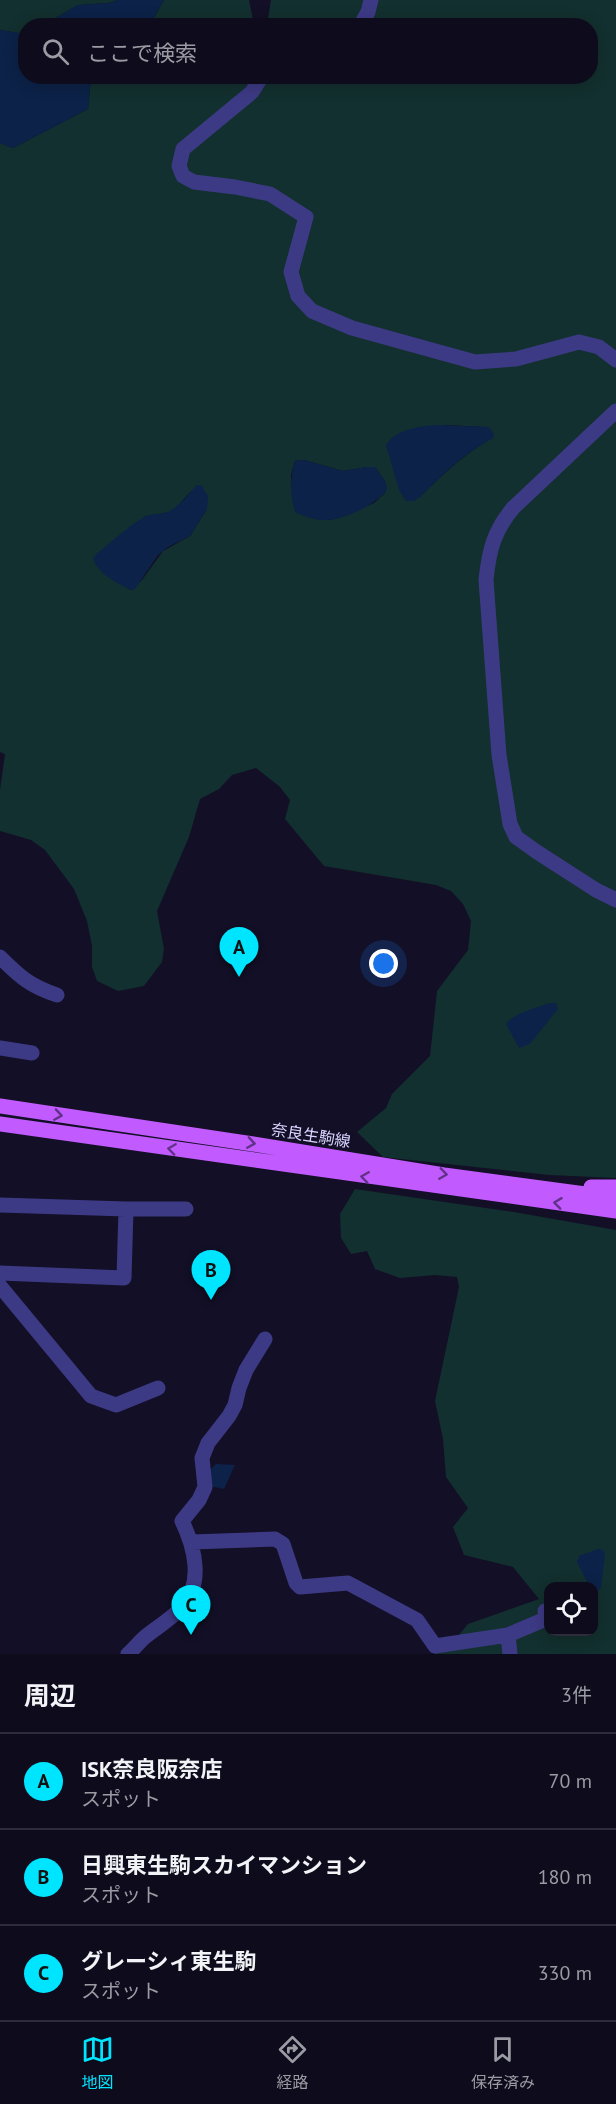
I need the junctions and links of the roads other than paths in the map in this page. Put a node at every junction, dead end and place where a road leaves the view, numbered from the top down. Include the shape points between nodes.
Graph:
1 (371, 0) edge
2 (365, 18) edge
3 (257, 84) edge
4 (616, 360) edge
5 (616, 411) edge
6 (616, 900) edge
7 (0, 957) edge
8 (57, 996) dead end
9 (0, 1048) edge
10 (32, 1053) dead end
11 (0, 1106) edge
12 (0, 1124) edge
13 (616, 1187) edge
14 (549, 1188) junction
15 (616, 1198) edge
16 (0, 1205) edge
17 (126, 1209) junction
18 (186, 1209) dead end
19 (616, 1211) edge
20 (0, 1273) edge
21 (0, 1286) edge
22 (265, 1339) dead end
23 (158, 1388) dead end
24 (192, 1542) junction
25 (544, 1620) edge
26 (508, 1635) junction
27 (436, 1650) edge
28 (128, 1654) edge
29 (510, 1654) edge

1 - 2 street
3 - 4 street via 183,149 179,166 183,176 194,182 270,194 306,217 291,272 298,296 312,311 352,328 475,362 516,359 579,342 599,347
5 - 6 street via 500,523 488,555 486,580 499,755 510,824 516,837
7 - 8 street via 36,988
9 - 10 street
11 -> 14 main road, 奈良生駒線
19 -> 12 main road, 奈良生駒線
13 - 14 main road
14 - 15 main road, 奈良生駒線
16 - 17 street
17 - 18 street
17 - 20 street via 124,1278
21 - 23 street via 91,1396 116,1405
22 - 24 street via 246,1370 235,1405 202,1458 205,1487 182,1521
24 - 27 street via 275,1539 283,1544 300,1587 348,1583 417,1620
24 - 28 street via 194,1584 183,1607
25 - 26 street
26 - 27 street
26 - 29 street

